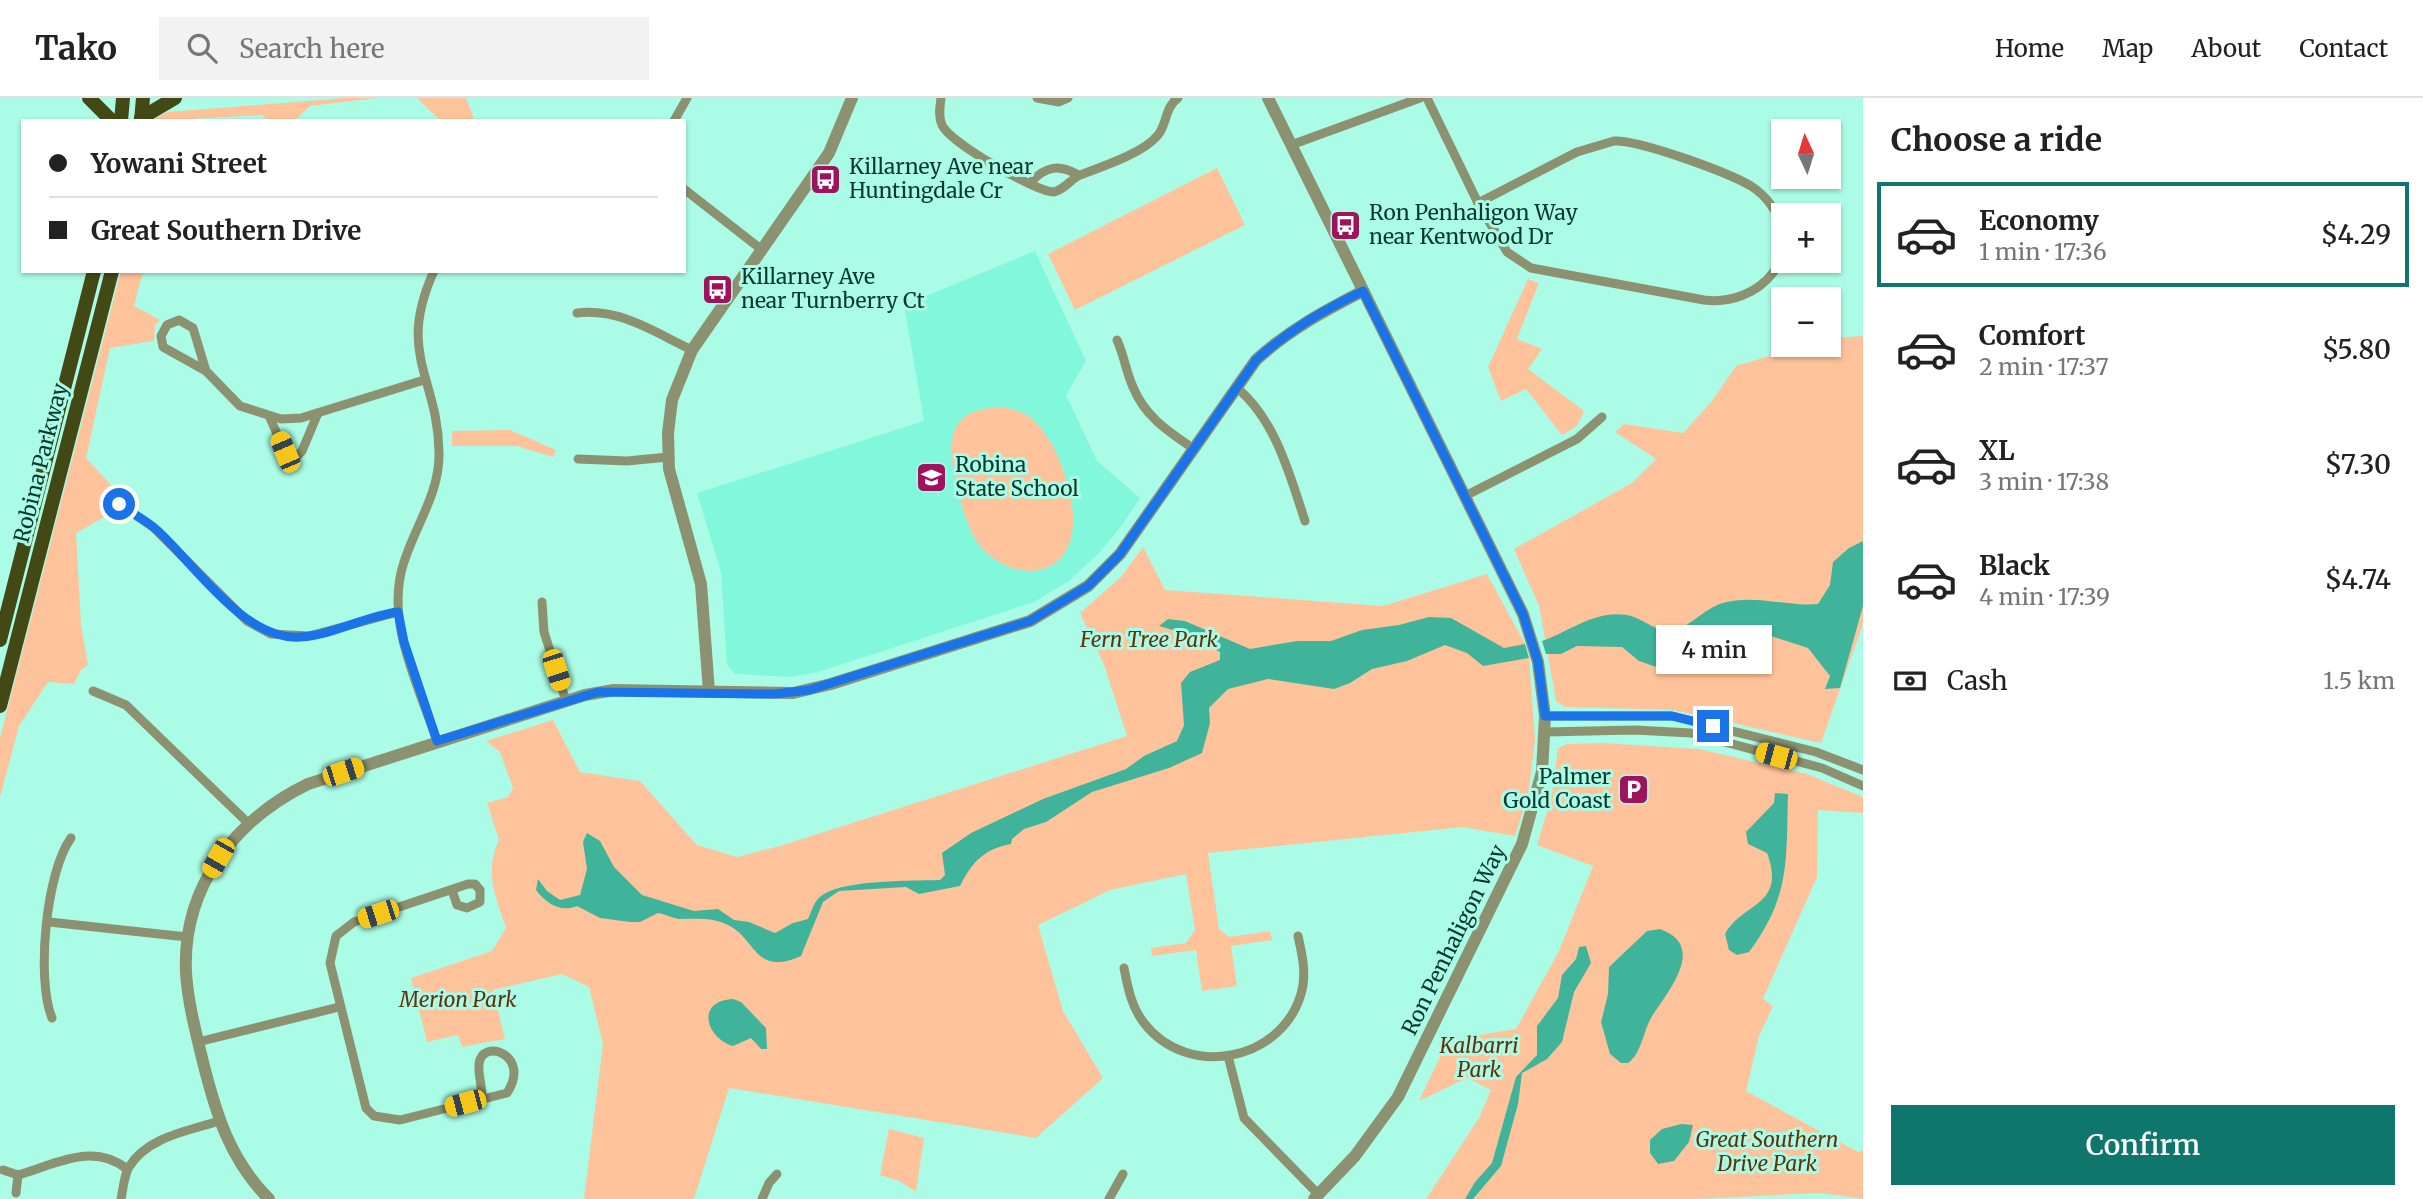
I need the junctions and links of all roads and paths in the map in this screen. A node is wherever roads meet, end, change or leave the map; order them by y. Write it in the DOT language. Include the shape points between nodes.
graph roads {
  1 [pos="89,98"];
  2 [pos="123,98"];
  3 [pos="143,98"];
  4 [pos="175,98"];
  5 [pos="687,98"];
  6 [pos="852,98"];
  7 [pos="942,98"];
  8 [pos="1037,98"];
  9 [pos="1068,98"];
  10 [pos="1178,98"];
  11 [pos="1268,98"];
  12 [pos="1420,98"];
  13 [pos="1427,98"];
  14 [pos="110,119"];
  15 [pos="121,119"];
  16 [pos="141,119"];
  17 [pos="675,119"];
  18 [pos="1291,145"];
  19 [pos="1078,175"];
  20 [pos="1031,182"];
  21 [pos="686,191"];
  22 [pos="1478,203"];
  23 [pos="762,250"];
  24 [pos="93,273"];
  25 [pos="111,273"];
  26 [pos="433,273"];
  27 [pos="1363,291"];
  28 [pos="577,313"];
  29 [pos="1117,340"];
  30 [pos="692,350"];
  31 [pos="206,371"];
  32 [pos="424,380"];
  33 [pos="1237,388"];
  34 [pos="318,414"];
  35 [pos="1602,417"];
  36 [pos="270,418"];
  37 [pos="1194,450"];
  38 [pos="668,457"];
  39 [pos="578,459"];
  40 [pos="1465,496"];
  41 [pos="119,504"];
  42 [pos="1305,521"];
  43 [pos="542,602"];
  44 [pos="398,612"];
  45 [pos="0,640"];
  46 [pos="93,691"];
  47 [pos="709,692"];
  48 [pos="566,701"];
  49 [pos="0,706"];
  50 [pos="1545,716"];
  51 [pos="1545,732"];
  52 [pos="437,741"];
  53 [pos="1863,770"];
  54 [pos="1863,786"];
  55 [pos="247,822"];
  56 [pos="71,838"];
  57 [pos="452,890"];
  58 [pos="49,922"];
  59 [pos="1298,936"];
  60 [pos="187,937"];
  61 [pos="1124,968"];
  62 [pos="339,1007"];
  63 [pos="52,1018"];
  64 [pos="198,1042"];
  65 [pos="1228,1056"];
  66 [pos="482,1097"];
  67 [pos="219,1121"];
  68 [pos="127,1169"];
  69 [pos="3,1170"];
  70 [pos="777,1174"];
  71 [pos="1123,1174"];
  72 [pos="18,1175"];
  73 [pos="16,1193"];
  74 [pos="1316,1197"];
  75 [pos="121,1199"];
  76 [pos="269,1199"];
  77 [pos="762,1199"];
  78 [pos="1109,1199"];
  1 -- 14 [label="main road"];
  2 -- 15 [label="main road"];
  3 -- 16 [label="main road"];
  4 -- 16 [label="main road"];
  5 -- 17 [label="street"];
  6 -- 23 [label="street" via="829,153"];
  7 -- 20 [label="street" via="940,116 947,131 1013,178"];
  8 -- 9 [label="street" via="1059,102"];
  10 -- 19 [label="street" via="1152,142"];
  11 -- 18 [label="street, Ron Penhaligon Way"];
  12 -- 18 [label="street"];
  13 -- 22 [label="street"];
  18 -- 27 [label="street, Ron Penhaligon Way"];
  19 -- 20 [label="street" via="1053,167"];
  19 -- 20 [label="street" via="1054,192"];
  21 -- 23 [label="street"];
  22 -- 22 [label="street" via="1577,152 1606,142 1629,141 1751,186 1775,211 1782,244 1776,268 1760,288 1731,302 1704,300 1539,272 1507,253"];
  23 -- 30 [label="street"];
  24 -- 45 [label="main road, Robina Parkway"];
  25 -- 49 [label="main road, Robina Parkway"];
  26 -- 32 [label="street" via="417,333"];
  27 -- 33 [label="street" via="1278,339"];
  27 -- 40 [label="street, Ron Penhaligon Way"];
  28 -- 30 [label="street" via="620,315"];
  29 -- 37 [label="street" via="1144,408"];
  30 -- 38 [label="street" via="672,400"];
  31 -- 31 [label="street" via="193,328 179,320 167,325 161,336 163,347"];
  31 -- 36 [label="street" via="240,406"];
  32 -- 34 [label="street"];
  32 -- 44 [label="street" via="436,425 439,462 432,498 402,569"];
  33 -- 37 [label="street"];
  33 -- 42 [label="street" via="1259,410 1289,472"];
  34 -- 36 [label="street"];
  34 -- 36 [label="street" via="296,457 285,452"];
  35 -- 40 [label="street" via="1577,439"];
  37 -- 47 [label="street" via="1103,572 1071,598 1030,621 809,690"];
  38 -- 39 [label="street"];
  38 -- 47 [label="street" via="701,584"];
  40 -- 50 [label="street, Ron Penhaligon Way" via="1531,634 1544,689"];
  41 -- 44 [label="street" via="159,532 247,621 271,634 309,636"];
  43 -- 48 [label="street" via="544,632"];
  44 -- 52 [label="street"];
  46 -- 55 [label="street" via="126,705"];
  47 -- 48 [label="street" via="614,690"];
  48 -- 52 [label="street"];
  50 -- 51 [label="street, Ron Penhaligon Way"];
  50 -- 53 [label="street" via="1672,716 1816,752"];
  51 -- 54 [label="street" via="1691,733 1822,768"];
  51 -- 74 [label="street, Ron Penhaligon Way" via="1542,772 1522,844 1398,1097 1355,1156"];
  52 -- 55 [label="street" via="308,784"];
  55 -- 60 [label="street" via="205,879"];
  56 -- 58 [label="street" via="59,856"];
  57 -- 62 [label="street" via="354,922 337,936 330,963"];
  58 -- 60 [label="street"];
  58 -- 63 [label="street" via="44,987"];
  59 -- 65 [label="street" via="1304,976 1296,1009 1273,1038"];
  60 -- 64 [label="street" via="187,986"];
  61 -- 65 [label="street" via="1136,1012 1160,1039 1189,1055"];
  62 -- 64 [label="street"];
  62 -- 66 [label="street" via="366,1108 374,1116 400,1120"];
  64 -- 67 [label="street"];
  65 -- 74 [label="street" via="1244,1118"];
  66 -- 66 [label="street" via="506,1093 513,1084 512,1060 503,1052 482,1056"];
  67 -- 68 [label="street" via="156,1142"];
  67 -- 76 [label="street" via="232,1151"];
  68 -- 72 [label="street" via="113,1158 97,1154"];
  68 -- 75 [label="street"];
  69 -- 72 [label="street"];
  70 -- 77 [label="street"];
  71 -- 78 [label="street"];
  72 -- 73 [label="street"];
}
